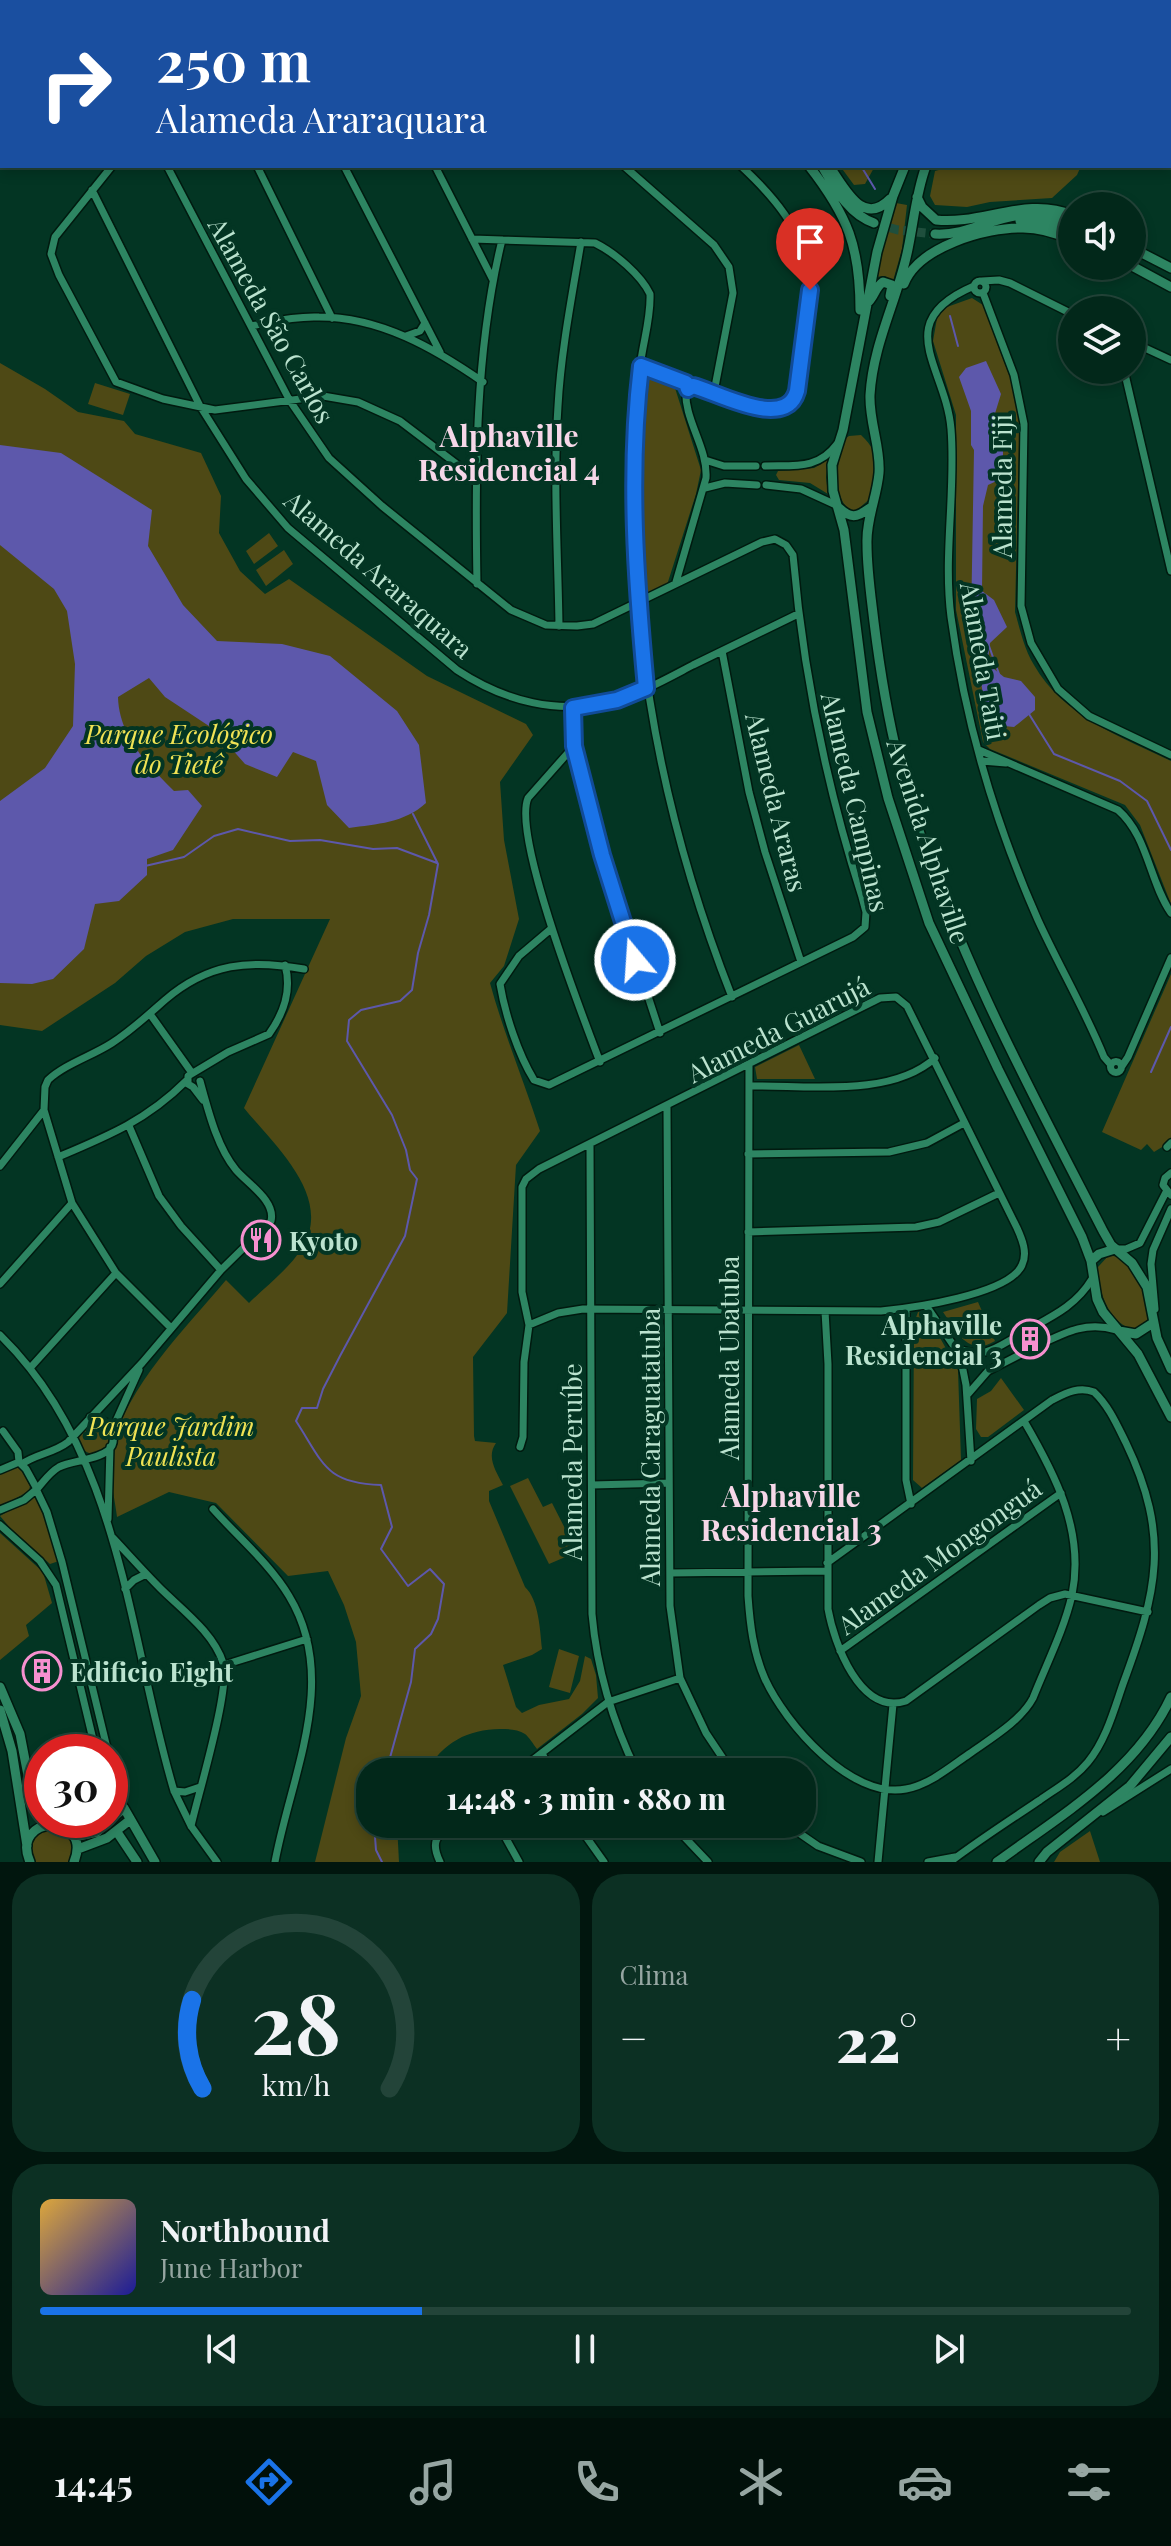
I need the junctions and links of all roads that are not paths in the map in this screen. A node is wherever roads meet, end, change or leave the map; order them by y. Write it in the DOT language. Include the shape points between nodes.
graph roads {
  1 [pos="110,168"];
  2 [pos="168,168"];
  3 [pos="258,168"];
  4 [pos="345,168"];
  5 [pos="436,168"];
  6 [pos="626,168"];
  7 [pos="743,168"];
  8 [pos="810,168"];
  9 [pos="821,168"];
  10 [pos="831,168"];
  11 [pos="904,168"];
  12 [pos="925,168"];
  13 [pos="92,190"];
  14 [pos="894,192"];
  15 [pos="916,194"];
  16 [pos="1058,212"];
  17 [pos="1009,219"];
  18 [pos="1058,221"];
  19 [pos="874,223"];
  20 [pos="1058,228"];
  21 [pos="1058,233"];
  22 [pos="935,234"];
  23 [pos="472,239"];
  24 [pos="502,240"];
  25 [pos="581,242"];
  26 [pos="1146,255"];
  27 [pos="1171,268"];
  28 [pos="1146,274"];
  29 [pos="493,280"];
  30 [pos="1171,287"];
  31 [pos="984,288"];
  32 [pos="895,296"];
  33 [pos="865,305"];
  34 [pos="1058,307"];
  35 [pos="332,318"];
  36 [pos="425,323"];
  37 [pos="251,326"];
  38 [pos="861,327"];
  39 [pos="881,334"];
  40 [pos="406,336"];
  41 [pos="1146,348"];
  42 [pos="440,352"];
  43 [pos="1171,360"];
  44 [pos="641,366"];
  45 [pos="483,382"];
  46 [pos="1127,384"];
  47 [pos="688,386"];
  48 [pos="714,392"];
  49 [pos="290,401"];
  50 [pos="200,406"];
  51 [pos="841,439"];
  52 [pos="705,460"];
  53 [pos="781,465"];
  54 [pos="742,466"];
  55 [pos="475,478"];
  56 [pos="741,484"];
  57 [pos="778,487"];
  58 [pos="705,488"];
  59 [pos="836,505"];
  60 [pos="870,508"];
  61 [pos="1171,571"];
  62 [pos="676,582"];
  63 [pos="477,584"];
  64 [pos="638,603"];
  65 [pos="798,614"];
  66 [pos="559,626"];
  67 [pos="722,651"];
  68 [pos="646,688"];
  69 [pos="573,708"];
  70 [pos="574,746"];
  71 [pos="979,750"];
  72 [pos="1171,755"];
  73 [pos="982,761"];
  74 [pos="1008,763"];
  75 [pos="1171,913"];
  76 [pos="552,928"];
  77 [pos="1171,958"];
  78 [pos="801,962"];
  79 [pos="285,965"];
  80 [pos="304,969"];
  81 [pos="732,997"];
  82 [pos="150,1014"];
  83 [pos="660,1033"];
  84 [pos="935,1058"];
  85 [pos="600,1062"];
  86 [pos="749,1064"];
  87 [pos="193,1080"];
  88 [pos="750,1086"];
  89 [pos="667,1107"];
  90 [pos="44,1110"];
  91 [pos="964,1123"];
  92 [pos="129,1126"];
  93 [pos="31,1129"];
  94 [pos="50,1133"];
  95 [pos="590,1144"];
  96 [pos="748,1154"];
  97 [pos="58,1157"];
  98 [pos="0,1166"];
  99 [pos="1171,1173"];
  100 [pos="999,1193"];
  101 [pos="1168,1194"];
  102 [pos="72,1203"];
  103 [pos="1171,1209"];
  104 [pos="748,1232"];
  105 [pos="1115,1249"];
  106 [pos="1091,1261"];
  107 [pos="221,1270"];
  108 [pos="116,1273"];
  109 [pos="1092,1279"];
  110 [pos="0,1284"];
  111 [pos="927,1307"];
  112 [pos="906,1309"];
  113 [pos="591,1310"];
  114 [pos="748,1310"];
  115 [pos="668,1311"];
  116 [pos="825,1311"];
  117 [pos="1153,1323"];
  118 [pos="529,1325"];
  119 [pos="171,1328"];
  120 [pos="1116,1330"];
  121 [pos="0,1335"];
  122 [pos="957,1348"];
  123 [pos="142,1363"];
  124 [pos="31,1367"];
  125 [pos="1171,1369"];
  126 [pos="119,1386"];
  127 [pos="129,1392"];
  128 [pos="967,1396"];
  129 [pos="90,1417"];
  130 [pos="1171,1417"];
  131 [pos="1024,1421"];
  132 [pos="112,1430"];
  133 [pos="3,1431"];
  134 [pos="74,1436"];
  135 [pos="110,1447"];
  136 [pos="520,1447"];
  137 [pos="43,1456"];
  138 [pos="84,1460"];
  139 [pos="971,1461"];
  140 [pos="21,1463"];
  141 [pos="0,1470"];
  142 [pos="52,1471"];
  143 [pos="907,1482"];
  144 [pos="669,1483"];
  145 [pos="592,1485"];
  146 [pos="37,1490"];
  147 [pos="930,1490"];
  148 [pos="1061,1493"];
  149 [pos="911,1504"];
  150 [pos="213,1509"];
  151 [pos="0,1510"];
  152 [pos="0,1525"];
  153 [pos="108,1525"];
  154 [pos="111,1536"];
  155 [pos="827,1567"];
  156 [pos="748,1572"];
  157 [pos="670,1573"];
  158 [pos="146,1574"];
  159 [pos="125,1589"];
  160 [pos="1071,1596"];
  161 [pos="1148,1612"];
  162 [pos="307,1639"];
  163 [pos="840,1651"];
  164 [pos="224,1665"];
  165 [pos="680,1678"];
  166 [pos="0,1687"];
  167 [pos="1171,1697"];
  168 [pos="608,1702"];
  169 [pos="893,1704"];
  170 [pos="0,1710"];
  171 [pos="92,1734"];
  172 [pos="104,1734"];
  173 [pos="1171,1737"];
  174 [pos="542,1753"];
  175 [pos="24,1755"];
  176 [pos="535,1758"];
  177 [pos="544,1758"];
  178 [pos="630,1758"];
  179 [pos="723,1758"];
  180 [pos="1171,1769"];
  181 [pos="200,1787"];
  182 [pos="885,1789"];
  183 [pos="174,1791"];
  184 [pos="128,1816"];
  185 [pos="1090,1819"];
  186 [pos="130,1820"];
  187 [pos="191,1826"];
  188 [pos="31,1838"];
  189 [pos="74,1838"];
  190 [pos="106,1838"];
  191 [pos="121,1838"];
  192 [pos="435,1838"];
  193 [pos="506,1838"];
  194 [pos="587,1838"];
  195 [pos="685,1838"];
  196 [pos="806,1838"];
  197 [pos="27,1846"];
  198 [pos="78,1849"];
  199 [pos="957,1856"];
  200 [pos="29,1861"];
  201 [pos="74,1862"];
  202 [pos="137,1862"];
  203 [pos="155,1862"];
  204 [pos="217,1862"];
  205 [pos="275,1862"];
  206 [pos="440,1862"];
  207 [pos="519,1862"];
  208 [pos="604,1862"];
  209 [pos="708,1862"];
  210 [pos="861,1862"];
  211 [pos="878,1862"];
  212 [pos="928,1862"];
  213 [pos="950,1862"];
  214 [pos="997,1862"];
  215 [pos="1039,1862"];
  1 -- 13 [label="street"];
  2 -- 37 [label="street, Alameda São Carlos"];
  3 -- 35 [label="street"];
  4 -- 36 [label="street"];
  5 -- 23 [label="street"];
  6 -- 48 [label="street" via="714,245 729,267 733,293"];
  7 -- 48 [label="street" via="781,206 797,232 808,270 809,309 797,391 789,405 764,409"];
  8 -- 38 [label="main road" via="838,207 855,247"];
  9 -- 19 [label="main road" via="851,209"];
  10 -- 14 [label="main road" via="864,208 884,206"];
  11 -- 14 [label="main road, Avenida Alphaville"];
  12 -- 15 [label="main road, Avenida Alphaville"];
  13 -- 50 [label="street, Alameda Araraquara"];
  13 -- 50 [label="street" via="55,237 52,261 116,382"];
  14 -- 15 [label="main road" via="905,199"];
  14 -- 33 [label="main road, Avenida Alphaville"];
  15 -- 16 [label="main road" via="936,220 1020,209"];
  15 -- 32 [label="main road, Avenida Alphaville"];
  17 -- 18 [label="main road" via="1019,215"];
  17 -- 20 [label="main road"];
  17 -- 22 [label="main road"];
  21 -- 32 [label="main road" via="1016,228 936,249 909,272"];
  23 -- 24 [label="street"];
  23 -- 29 [label="street"];
  24 -- 25 [label="street"];
  24 -- 29 [label="street"];
  25 -- 44 [label="street" via="603,247 648,289"];
  25 -- 66 [label="street" via="558,403"];
  26 -- 27 [label="main road"];
  28 -- 30 [label="main road"];
  29 -- 45 [label="street"];
  31 -- 34 [label="street" via="1018,288"];
  31 -- 71 [label="street, Alameda Taiti" via="977,293 974,286 937,310 927,339 952,432 949,600"];
  31 -- 72 [label="street, Alameda Fiji" via="1022,411 1021,606 1031,643 1048,675 1074,704"];
  32 -- 39 [label="main road, Avenida Alphaville"];
  33 -- 38 [label="main road, Avenida Alphaville"];
  33 -- 39 [label="main road" via="880,284 892,285"];
  35 -- 37 [label="street"];
  35 -- 40 [label="street"];
  36 -- 40 [label="street"];
  36 -- 42 [label="street"];
  37 -- 49 [label="street, Alameda São Carlos"];
  38 -- 51 [label="main road, Avenida Alphaville"];
  39 -- 60 [label="main road, Avenida Alphaville" via="870,397 879,471"];
  40 -- 42 [label="street"];
  41 -- 43 [label="street"];
  42 -- 45 [label="street"];
  44 -- 47 [label="street"];
  44 -- 64 [label="street" via="634,494"];
  45 -- 55 [label="street"];
  46 -- 61 [label="street"];
  47 -- 48 [label="street"];
  47 -- 52 [label="street" via="689,413"];
  49 -- 50 [label="street" via="225,410"];
  49 -- 55 [label="street" via="339,398 381,410"];
  49 -- 63 [label="street, Alameda São Carlos" via="344,473"];
  50 -- 69 [label="street, Alameda Araraquara" via="246,479 288,528 457,670 518,700"];
  51 -- 53 [label="street" via="817,463"];
  51 -- 59 [label="main road, Avenida Alphaville" via="832,465"];
  52 -- 54 [label="street"];
  52 -- 58 [label="street"];
  53 -- 54 [label="street"];
  53 -- 57 [label="street" via="773,476"];
  54 -- 56 [label="street" via="746,476"];
  55 -- 63 [label="street"];
  56 -- 57 [label="street"];
  56 -- 58 [label="street"];
  57 -- 59 [label="street" via="801,489"];
  58 -- 62 [label="street"];
  59 -- 60 [label="main road" via="850,517"];
  59 -- 106 [label="main road, Avenida Alphaville" via="844,530 867,712 914,882 945,960"];
  60 -- 105 [label="main road, Avenida Alphaville" via="868,574 884,692 925,849 991,1009"];
  62 -- 64 [label="street, Alameda Campinas"];
  62 -- 65 [label="street, Alameda Campinas" via="775,539 793,555"];
  63 -- 66 [label="street, Alameda São Carlos" via="528,619"];
  64 -- 66 [label="street, Alameda São Carlos" via="593,624"];
  64 -- 68 [label="street"];
  65 -- 67 [label="street, Alameda Araraquara"];
  65 -- 78 [label="street, Alameda Campinas" via="825,771 867,920 853,937"];
  67 -- 68 [label="street, Alameda Araraquara"];
  67 -- 78 [label="street, Alameda Araras" via="749,792"];
  68 -- 69 [label="street, Alameda Araraquara"];
  68 -- 81 [label="street" via="677,834"];
  69 -- 70 [label="street"];
  70 -- 76 [label="street" via="525,805 526,833"];
  70 -- 83 [label="street" via="619,911"];
  71 -- 73 [label="street, Alameda Taiti"];
  71 -- 74 [label="street"];
  73 -- 74 [label="street"];
  73 -- 77 [label="street, Alameda Taiti" via="1027,894 1100,1046 1115,1063 1131,1048"];
  74 -- 75 [label="street" via="1124,816"];
  76 -- 85 [label="street"];
  76 -- 85 [label="street, Alameda Campinas" via="519,956 500,984 507,1014 528,1070 539,1083 557,1083"];
  78 -- 81 [label="street, Alameda Campinas"];
  79 -- 80 [label="street"];
  79 -- 82 [label="street" via="248,963 206,974"];
  79 -- 87 [label="street" via="288,994 269,1034 228,1052"];
  81 -- 83 [label="street, Alameda Campinas"];
  82 -- 87 [label="street"];
  82 -- 90 [label="street" via="54,1075 45,1087"];
  83 -- 85 [label="street, Alameda Campinas"];
  84 -- 86 [label="street, Alameda Guarujá" via="907,1006 889,996"];
  84 -- 88 [label="street" via="911,1075 880,1084"];
  84 -- 91 [label="street, Alameda Guarujá"];
  86 -- 88 [label="street, Alameda Ubatuba"];
  86 -- 89 [label="street, Alameda Guarujá"];
  87 -- 92 [label="street"];
  87 -- 107 [label="street" via="231,1163 268,1203 273,1216"];
  88 -- 96 [label="street, Alameda Ubatuba"];
  89 -- 95 [label="street, Alameda Guarujá"];
  89 -- 115 [label="street, Alameda Caraguatatuba"];
  90 -- 93 [label="street"];
  90 -- 94 [label="street"];
  91 -- 96 [label="street" via="927,1143 889,1152"];
  91 -- 100 [label="street, Alameda Guarujá"];
  92 -- 97 [label="street"];
  92 -- 107 [label="street" via="159,1196"];
  93 -- 94 [label="street"];
  93 -- 98 [label="street"];
  94 -- 97 [label="street"];
  95 -- 113 [label="street, Alameda Peruíbe"];
  95 -- 118 [label="street, Alameda Guarujá" via="532,1173 522,1187 522,1292"];
  96 -- 104 [label="street, Alameda Ubatuba"];
  97 -- 102 [label="street"];
  99 -- 101 [label="street" via="1163,1181"];
  100 -- 104 [label="street" via="939,1222 916,1227"];
  100 -- 111 [label="street, Alameda Guarujá" via="1022,1239 1021,1267 973,1294"];
  101 -- 105 [label="street" via="1140,1243"];
  102 -- 108 [label="street"];
  102 -- 110 [label="street"];
  103 -- 117 [label="street" via="1153,1250"];
  104 -- 114 [label="street, Alameda Ubatuba"];
  105 -- 106 [label="main road"];
  105 -- 117 [label="main road, Avenida Alphaville" via="1147,1287"];
  106 -- 109 [label="main road, Avenida Alphaville"];
  107 -- 119 [label="street"];
  108 -- 119 [label="street"];
  108 -- 124 [label="street"];
  109 -- 120 [label="main road, Avenida Alphaville" via="1103,1312"];
  109 -- 120 [label="street" via="1069,1307 1034,1326 1042,1344 1079,1327"];
  111 -- 112 [label="street, Alameda Guarujá"];
  111 -- 122 [label="street"];
  112 -- 116 [label="street, Alameda Guarujá"];
  112 -- 143 [label="street"];
  113 -- 115 [label="street, Alameda Guarujá"];
  113 -- 118 [label="street, Alameda Guarujá" via="558,1313"];
  113 -- 145 [label="street, Alameda Peruíbe"];
  114 -- 115 [label="street, Alameda Guarujá"];
  114 -- 116 [label="street, Alameda Guarujá"];
  114 -- 156 [label="street, Alameda Ubatuba"];
  115 -- 144 [label="street, Alameda Caraguatatuba"];
  116 -- 155 [label="street"];
  117 -- 120 [label="main road" via="1136,1334"];
  117 -- 125 [label="main road, Avenida Alphaville"];
  118 -- 136 [label="street, Alameda Guarujá"];
  119 -- 123 [label="street"];
  120 -- 130 [label="main road, Avenida Alphaville" via="1138,1354"];
  121 -- 124 [label="street"];
  122 -- 128 [label="street"];
  122 -- 128 [label="street" via="984,1353 1017,1336 1024,1352 988,1371"];
  123 -- 126 [label="street"];
  123 -- 127 [label="street"];
  124 -- 134 [label="street"];
  126 -- 127 [label="street"];
  126 -- 129 [label="street"];
  127 -- 132 [label="street"];
  128 -- 139 [label="street"];
  129 -- 132 [label="street" via="104,1420"];
  129 -- 134 [label="street"];
  131 -- 139 [label="street"];
  131 -- 148 [label="street"];
  131 -- 161 [label="street" via="1077,1389 1088,1389 1103,1400 1133,1457 1152,1517 1154,1588"];
  132 -- 135 [label="street"];
  133 -- 140 [label="street"];
  134 -- 137 [label="street"];
  134 -- 138 [label="street"];
  135 -- 138 [label="street" via="100,1457"];
  135 -- 153 [label="street"];
  137 -- 140 [label="street"];
  137 -- 142 [label="street"];
  138 -- 142 [label="street"];
  138 -- 153 [label="street"];
  139 -- 147 [label="street"];
  140 -- 141 [label="street"];
  140 -- 146 [label="street"];
  142 -- 146 [label="street"];
  143 -- 147 [label="street" via="915,1492"];
  143 -- 149 [label="street"];
  144 -- 145 [label="street"];
  144 -- 157 [label="street, Alameda Caraguatatuba"];
  145 -- 168 [label="street, Alameda Peruíbe" via="592,1614"];
  146 -- 151 [label="street"];
  146 -- 172 [label="street" via="62,1562"];
  147 -- 149 [label="street"];
  148 -- 160 [label="street" via="1073,1537"];
  148 -- 163 [label="street, Alameda Mongonguá"];
  149 -- 155 [label="street"];
  150 -- 162 [label="street" via="283,1588"];
  152 -- 171 [label="street" via="40,1561 56,1585"];
  153 -- 154 [label="street"];
  154 -- 158 [label="street"];
  154 -- 159 [label="street"];
  155 -- 156 [label="street"];
  155 -- 163 [label="street" via="828,1609"];
  156 -- 157 [label="street"];
  156 -- 182 [label="street, Alameda Ubatuba" via="756,1652 784,1712 842,1769"];
  157 -- 165 [label="street, Alameda Caraguatatuba"];
  158 -- 159 [label="street"];
  158 -- 164 [label="street" via="199,1628"];
  159 -- 183 [label="street"];
  160 -- 161 [label="street"];
  160 -- 169 [label="street" via="1050,1598 914,1696"];
  160 -- 182 [label="street" via="1027,1709 937,1775 906,1789"];
  161 -- 199 [label="street" via="1105,1733 1087,1764"];
  162 -- 164 [label="street"];
  162 -- 205 [label="street" via="312,1693"];
  163 -- 169 [label="street" via="858,1682"];
  164 -- 181 [label="street" via="221,1702"];
  165 -- 168 [label="street"];
  165 -- 179 [label="street, Alameda Caraguatatuba"];
  166 -- 175 [label="main road"];
  167 -- 214 [label="main road" via="1155,1726 1113,1775"];
  168 -- 174 [label="street"];
  168 -- 178 [label="street, Alameda Peruíbe"];
  169 -- 182 [label="street"];
  170 -- 197 [label="main road"];
  173 -- 185 [label="main road" via="1137,1779"];
  174 -- 176 [label="street"];
  174 -- 177 [label="street"];
  180 -- 185 [label="street"];
  181 -- 183 [label="street"];
  181 -- 187 [label="street"];
  182 -- 211 [label="street"];
  183 -- 187 [label="street"];
  184 -- 186 [label="main road"];
  185 -- 215 [label="main road"];
  186 -- 203 [label="main road"];
  187 -- 204 [label="street"];
  188 -- 197 [label="main road"];
  189 -- 198 [label="main road"];
  190 -- 198 [label="main road"];
  191 -- 202 [label="main road"];
  192 -- 206 [label="street"];
  193 -- 207 [label="street"];
  194 -- 208 [label="street"];
  195 -- 209 [label="street"];
  196 -- 210 [label="street"];
  197 -- 200 [label="main road"];
  198 -- 201 [label="main road"];
  199 -- 212 [label="street"];
  199 -- 213 [label="street"];
}
